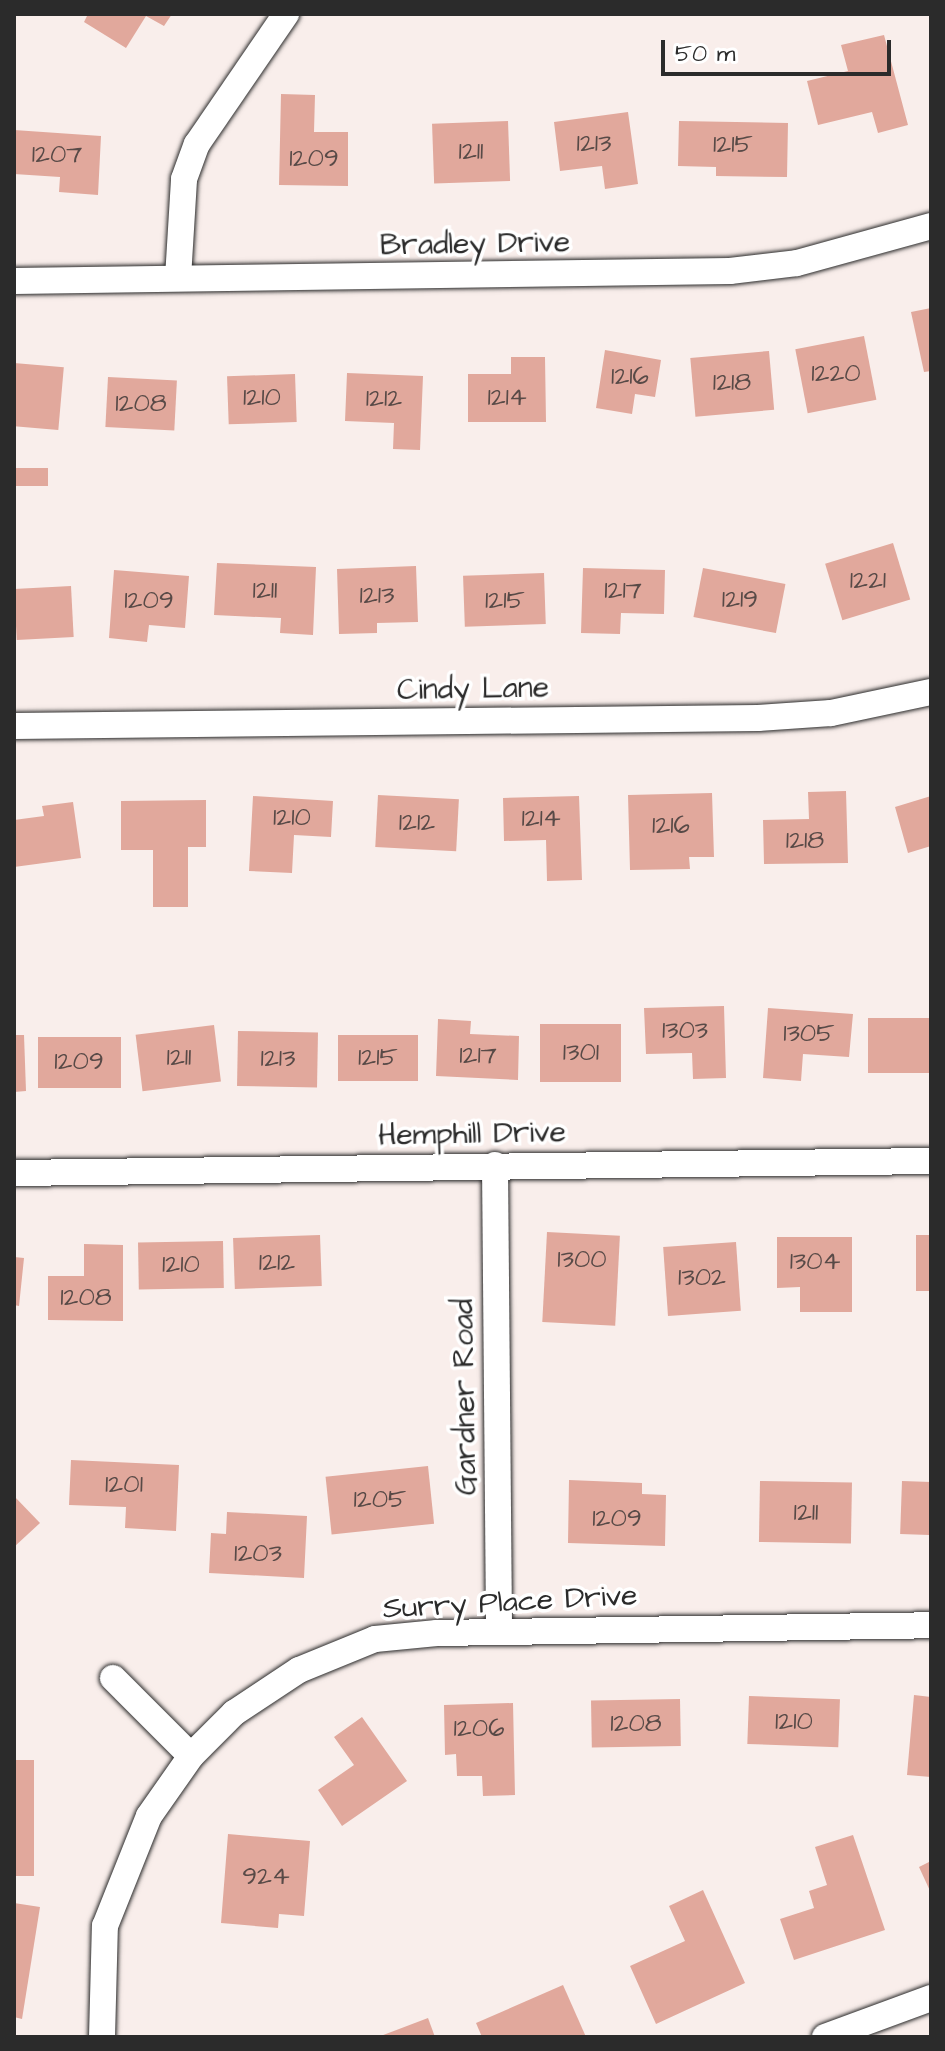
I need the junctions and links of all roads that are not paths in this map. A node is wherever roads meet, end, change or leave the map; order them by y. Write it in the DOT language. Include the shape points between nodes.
graph roads {
  1 [pos="286,14"];
  2 [pos="931,226"];
  3 [pos="178,278"];
  4 [pos="14,281"];
  5 [pos="931,692"];
  6 [pos="14,726"];
  7 [pos="931,1161"];
  8 [pos="495,1165"];
  9 [pos="14,1173"];
  10 [pos="931,1625"];
  11 [pos="499,1629"];
  12 [pos="113,1678"];
  13 [pos="191,1756"];
  14 [pos="931,1998"];
  15 [pos="102,2037"];
  16 [pos="825,2037"];
  1 -- 3 [label="street" via="197,144 184,179"];
  2 -- 3 [label="street, Bradley Drive" via="797,263 730,271"];
  3 -- 4 [label="street, Bradley Drive"];
  5 -- 6 [label="street, Cindy Lane" via="831,713 758,718"];
  7 -- 8 [label="street, Hemphill Drive"];
  8 -- 9 [label="street, Hemphill Drive"];
  8 -- 11 [label="street, Gardner Road"];
  10 -- 11 [label="street, Surry Place Drive"];
  11 -- 13 [label="street, Surry Place Drive" via="375,1639 299,1670 234,1713"];
  12 -- 13 [label="street"];
  13 -- 15 [label="street, Surry Place Drive" via="149,1816 109,1911 100,1983"];
  14 -- 16 [label="street"];
}
